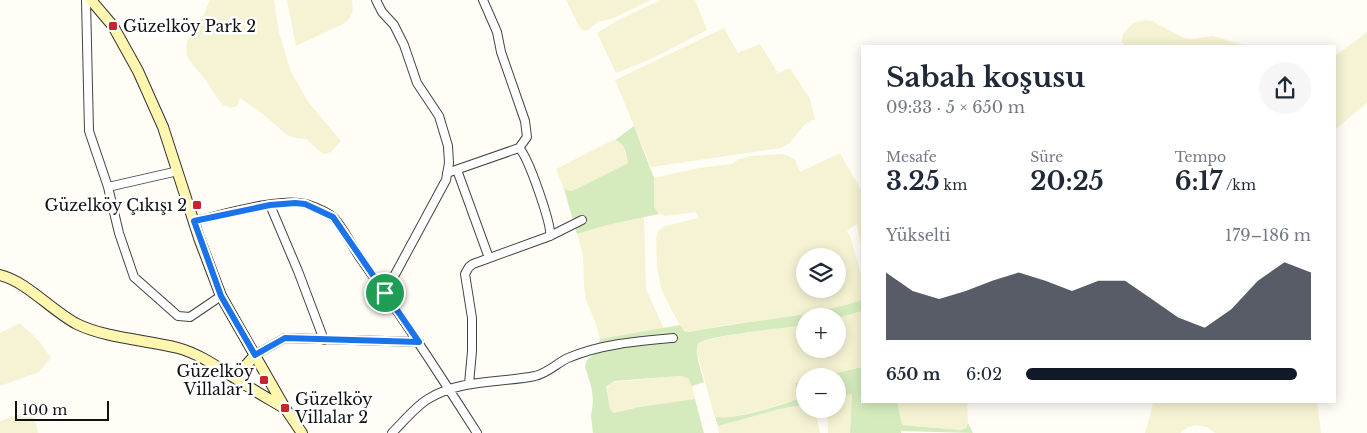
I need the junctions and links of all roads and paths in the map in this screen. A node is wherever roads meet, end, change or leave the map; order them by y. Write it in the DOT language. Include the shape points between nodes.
graph roads {
  1 [pos="86,0"];
  2 [pos="91,0"];
  3 [pos="376,0"];
  4 [pos="483,0"];
  5 [pos="519,148"];
  6 [pos="178,170"];
  7 [pos="457,170"];
  8 [pos="447,173"];
  9 [pos="108,187"];
  10 [pos="270,205"];
  11 [pos="582,220"];
  12 [pos="194,221"];
  13 [pos="550,236"];
  14 [pos="489,258"];
  15 [pos="0,275"];
  16 [pos="385,293"];
  17 [pos="221,296"];
  18 [pos="673,338"];
  19 [pos="324,340"];
  20 [pos="419,342"];
  21 [pos="255,355"];
  22 [pos="232,376"];
  23 [pos="468,384"];
  24 [pos="449,390"];
  25 [pos="285,408"];
  26 [pos="302,433"];
  27 [pos="392,433"];
  28 [pos="477,433"];
  1 -- 9 [label="street" via="89,131"];
  2 -- 6 [label="street" via="113,26 138,71"];
  3 -- 8 [label="street" via="394,25 417,83 439,116 448,146"];
  4 -- 5 [label="street" via="497,32 526,126 527,137"];
  5 -- 7 [label="street"];
  5 -- 13 [label="street" via="526,158"];
  6 -- 9 [label="street"];
  6 -- 12 [label="street"];
  7 -- 8 [label="street"];
  7 -- 14 [label="street"];
  8 -- 16 [label="street"];
  9 -- 17 [label="street" via="134,277 178,316 190,317"];
  10 -- 12 [label="street"];
  10 -- 16 [label="street" via="305,204 333,217"];
  10 -- 19 [label="street"];
  11 -- 13 [label="street"];
  12 -- 17 [label="street"];
  13 -- 14 [label="street"];
  14 -- 23 [label="street" via="473,264 465,274 472,318"];
  15 -- 22 [label="street" via="20,284 78,325 179,348"];
  16 -- 20 [label="street"];
  17 -- 21 [label="street"];
  18 -- 23 [label="street" via="588,351 536,375"];
  19 -- 20 [label="street"];
  19 -- 21 [label="street" via="285,338"];
  20 -- 24 [label="street"];
  21 -- 22 [label="street" via="249,364"];
  21 -- 25 [label="street"];
  22 -- 25 [label="street"];
  23 -- 24 [label="street"];
  24 -- 27 [label="street" via="428,399"];
  24 -- 28 [label="street"];
  25 -- 26 [label="street"];
}
